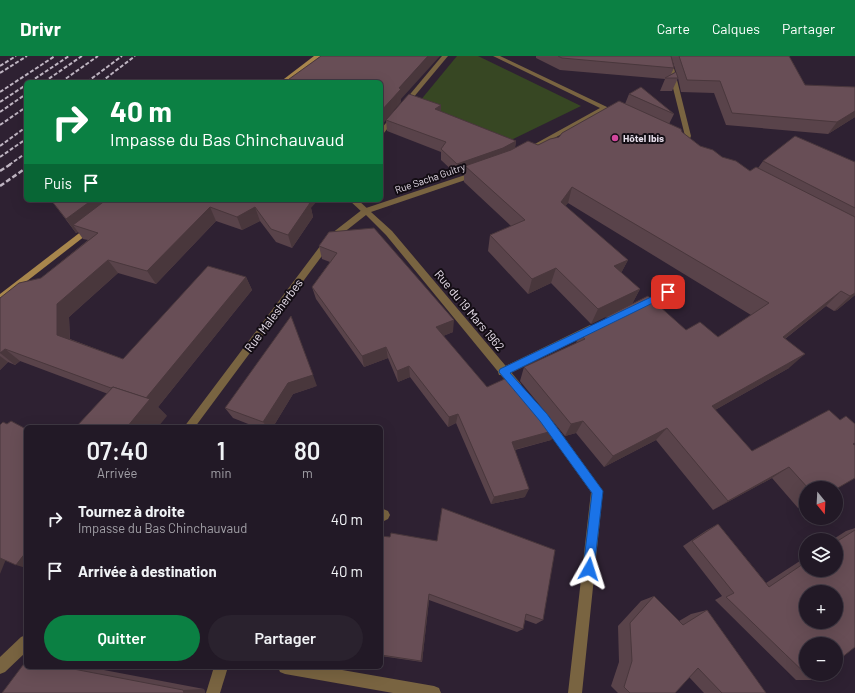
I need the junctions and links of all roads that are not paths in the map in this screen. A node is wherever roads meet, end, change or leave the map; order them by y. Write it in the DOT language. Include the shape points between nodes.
graph roads {
  1 [pos="318,56"];
  2 [pos="445,56"];
  3 [pos="496,56"];
  4 [pos="668,56"];
  5 [pos="286,80"];
  6 [pos="605,108"];
  7 [pos="618,114"];
  8 [pos="383,131"];
  9 [pos="691,150"];
  10 [pos="518,156"];
  11 [pos="484,170"];
  12 [pos="355,202"];
  13 [pos="366,211"];
  14 [pos="100,220"];
  15 [pos="668,292"];
  16 [pos="0,298"];
  17 [pos="632,309"];
  18 [pos="596,326"];
  19 [pos="503,372"];
  20 [pos="523,394"];
  21 [pos="538,412"];
  22 [pos="190,425"];
  23 [pos="24,644"];
  24 [pos="0,667"];
  25 [pos="220,669"];
  26 [pos="296,669"];
  27 [pos="213,693"];
  28 [pos="434,693"];
  29 [pos="575,693"];
  1 -- 5 [label="street"];
  2 -- 8 [label="street"];
  3 -- 6 [label="street"];
  4 -- 9 [label="street" via="688,136 681,144"];
  6 -- 7 [label="street"];
  6 -- 10 [label="street"];
  11 -- 13 [label="street, Rue Sacha Guitry"];
  12 -- 13 [label="street, Rue du 19 Mars 1962"];
  13 -- 19 [label="street, Rue du 19 Mars 1962" via="389,233"];
  13 -- 22 [label="street, Rue Malesherbes" via="330,239"];
  14 -- 16 [label="street"];
  15 -- 17 [label="street"];
  18 -- 19 [label="street"];
  19 -- 20 [label="street, Rue du 19 Mars 1962"];
  21 -- 29 [label="street" via="598,491"];
  23 -- 24 [label="street"];
  25 -- 27 [label="street"];
  26 -- 28 [label="street"];
}
